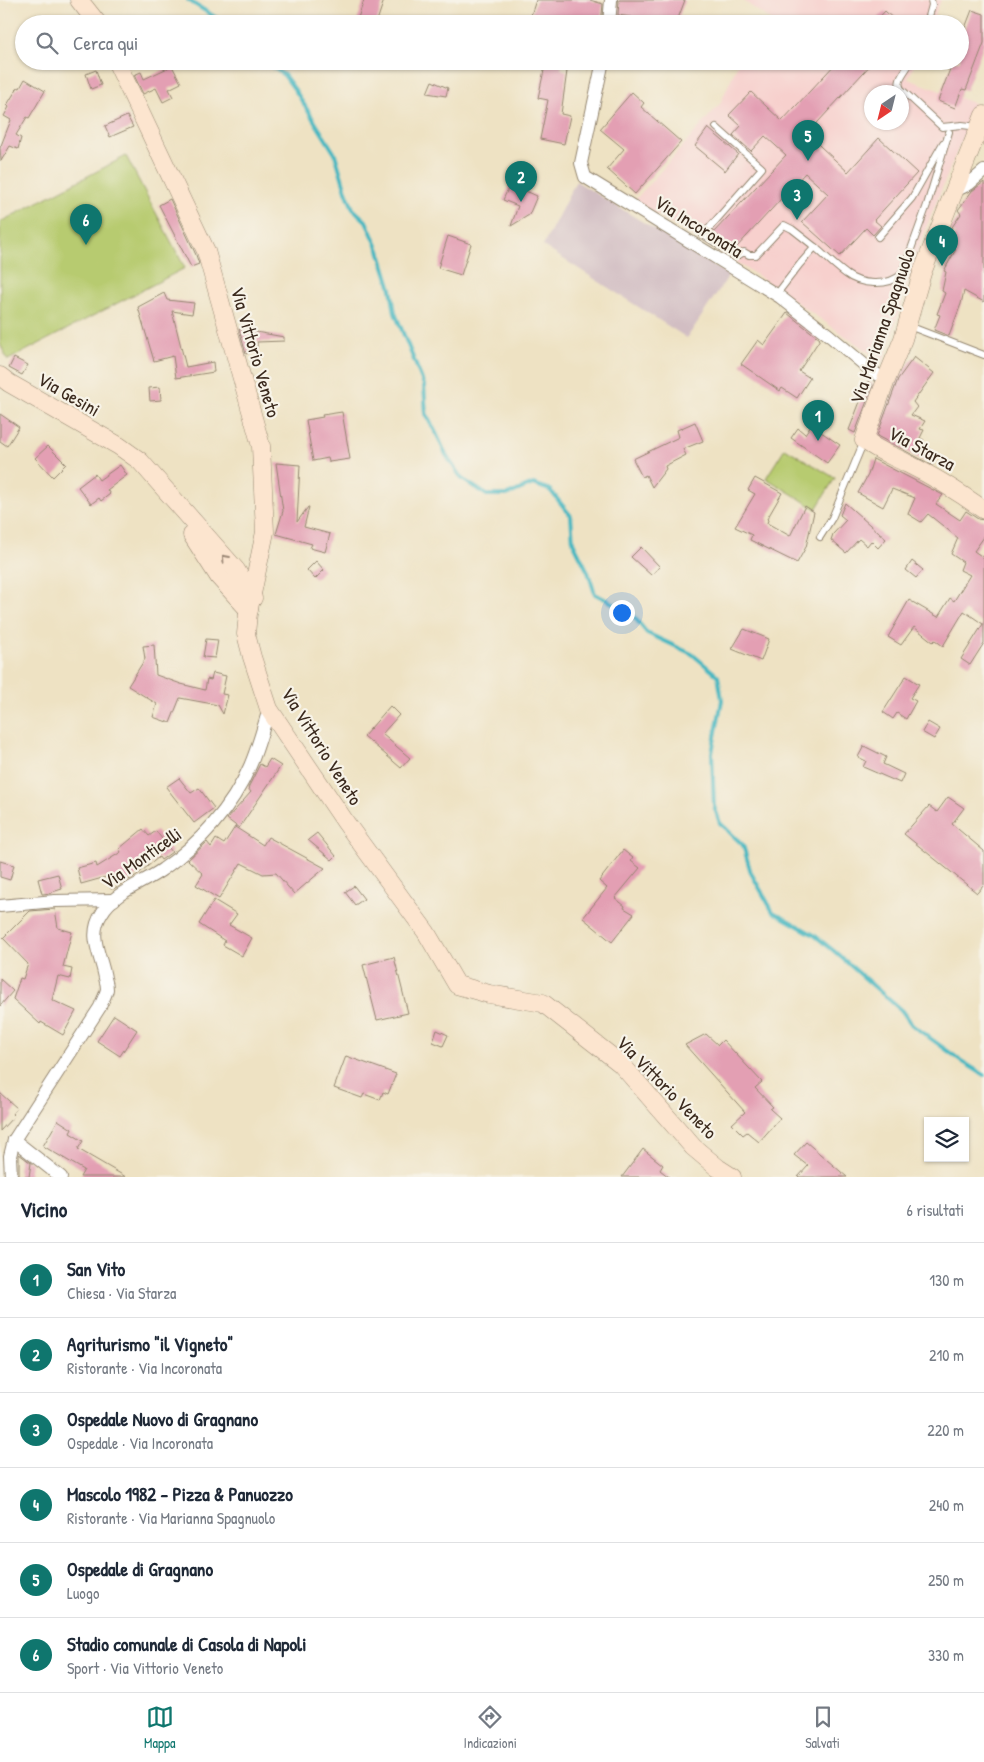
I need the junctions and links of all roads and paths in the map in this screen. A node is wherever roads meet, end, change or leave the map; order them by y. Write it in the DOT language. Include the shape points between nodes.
graph roads {
  1 [pos="79,0"];
  2 [pos="610,0"];
  3 [pos="931,0"];
  4 [pos="91,15"];
  5 [pos="609,15"];
  6 [pos="929,15"];
  7 [pos="120,70"];
  8 [pos="602,70"];
  9 [pos="905,70"];
  10 [pos="981,121"];
  11 [pos="716,127"];
  12 [pos="951,129"];
  13 [pos="984,171"];
  14 [pos="953,192"];
  15 [pos="878,237"];
  16 [pos="816,247"];
  17 [pos="776,295"];
  18 [pos="907,325"];
  19 [pos="984,355"];
  20 [pos="0,376"];
  21 [pos="886,380"];
  22 [pos="864,440"];
  23 [pos="119,446"];
  24 [pos="984,510"];
  25 [pos="820,536"];
  26 [pos="219,576"];
  27 [pos="251,604"];
  28 [pos="246,634"];
  29 [pos="269,709"];
  30 [pos="114,900"];
  31 [pos="0,906"];
  32 [pos="14,1140"];
  33 [pos="12,1177"];
  34 [pos="61,1177"];
  35 [pos="732,1177"];
  1 -- 4 [label="street"];
  2 -- 5 [label="street"];
  3 -- 6 [label="lane"];
  7 -- 27 [label="street, Via Vittorio Veneto" via="206,251 261,446 265,532"];
  8 -- 17 [label="street, Via Incoronata" via="581,163 585,177"];
  9 -- 12 [label="lane" via="898,82 899,87 942,127"];
  10 -- 12 [label="lane"];
  10 -- 14 [label="street, Via Marianna Spagnuolo"];
  11 -- 16 [label="lane" via="762,168 703,235 734,255 744,252 756,255 784,225"];
  12 -- 15 [label="lane" via="912,198"];
  12 -- 16 [label="lane" via="898,278 880,283 857,280"];
  13 -- 14 [label="street"];
  14 -- 18 [label="street, Via Marianna Spagnuolo" via="922,273"];
  16 -- 17 [label="lane"];
  17 -- 21 [label="street, Via Incoronata"];
  18 -- 19 [label="lane"];
  18 -- 21 [label="street, Via Marianna Spagnuolo"];
  20 -- 23 [label="street, Via Gesini"];
  21 -- 22 [label="street, Via Marianna Spagnuolo"];
  22 -- 24 [label="street, Via Starza" via="957,491"];
  22 -- 25 [label="lane" via="832,518"];
  23 -- 26 [label="street" via="199,543"];
  27 -- 23 [label="street, one-way" via="236,570 140,460"];
  26 -- 27 [label="street"];
  26 -- 28 [label="street"];
  27 -- 28 [label="street, Via Vittorio Veneto"];
  28 -- 29 [label="street, Via Vittorio Veneto"];
  29 -- 30 [label="street, Via Monticelli" via="242,783 207,832 180,858"];
  29 -- 35 [label="street, Via Vittorio Veneto" via="346,823 426,932 457,985 543,1003 621,1064 693,1147"];
  30 -- 31 [label="street"];
  30 -- 32 [label="street, Via Monticelli" via="94,928 107,989 100,1007"];
  32 -- 33 [label="street, Via Monticelli" via="10,1156"];
  32 -- 34 [label="street"];
}
